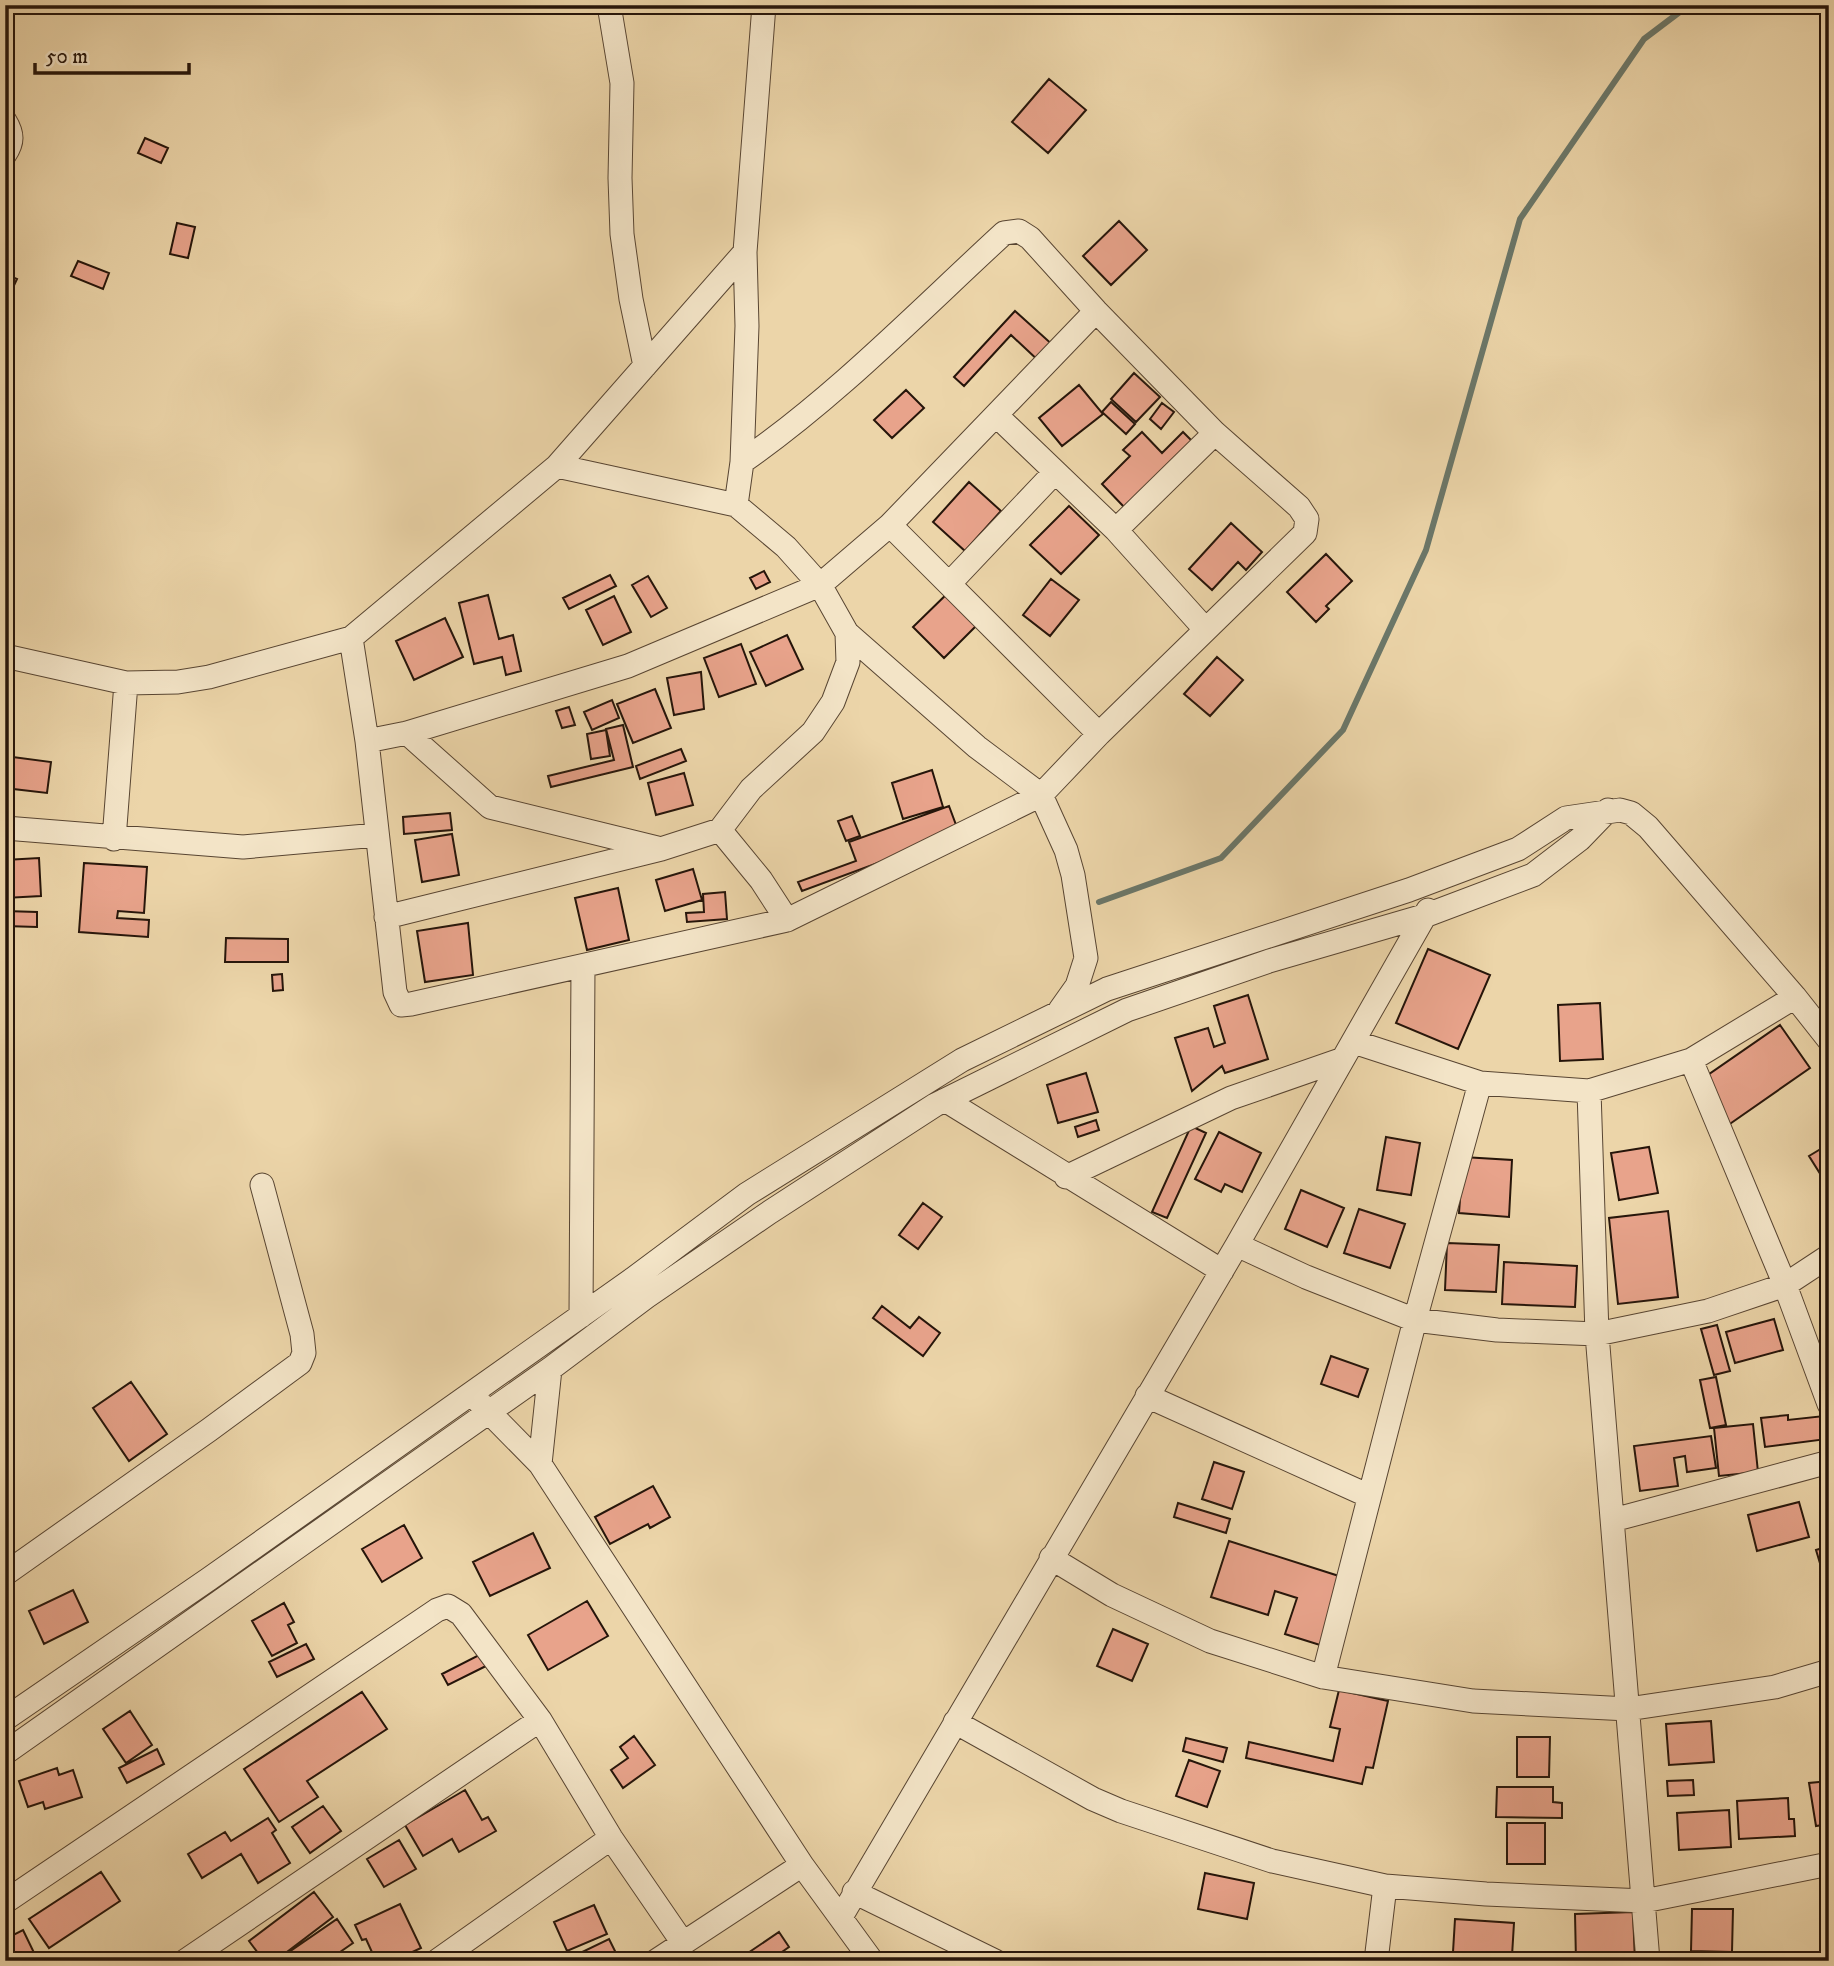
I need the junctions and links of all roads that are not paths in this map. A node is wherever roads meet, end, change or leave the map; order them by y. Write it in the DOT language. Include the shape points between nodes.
graph roads {
  1 [pos="609,5"];
  2 [pos="764,5"];
  3 [pos="5,121"];
  4 [pos="5,155"];
  5 [pos="746,252"];
  6 [pos="1096,311"];
  7 [pos="645,366"];
  8 [pos="996,415"];
  9 [pos="1216,433"];
  10 [pos="743,463"];
  11 [pos="557,466"];
  12 [pos="1055,472"];
  13 [pos="736,505"];
  14 [pos="890,525"];
  15 [pos="1116,530"];
  16 [pos="949,584"];
  17 [pos="820,585"];
  18 [pos="1205,629"];
  19 [pos="847,633"];
  20 [pos="351,638"];
  21 [pos="5,656"];
  22 [pos="126,683"];
  23 [pos="407,733"];
  24 [pos="1099,734"];
  25 [pos="367,741"];
  26 [pos="1041,795"];
  27 [pos="1608,810"];
  28 [pos="5,828"];
  29 [pos="720,830"];
  30 [pos="377,835"];
  31 [pos="114,839"];
  32 [pos="661,849"];
  33 [pos="1436,880"];
  34 [pos="1427,915"];
  35 [pos="386,917"];
  36 [pos="787,920"];
  37 [pos="583,966"];
  38 [pos="1795,997"];
  39 [pos="1058,1012"];
  40 [pos="1013,1036"];
  41 [pos="1829,1040"];
  42 [pos="1348,1050"];
  43 [pos="1691,1060"];
  44 [pos="1025,1061"];
  45 [pos="1480,1083"];
  46 [pos="1589,1091"];
  47 [pos="945,1100"];
  48 [pos="888,1106"];
  49 [pos="905,1125"];
  50 [pos="1066,1177"];
  51 [pos="262,1185"];
  52 [pos="755,1190"];
  53 [pos="770,1212"];
  54 [pos="1237,1245"];
  55 [pos="1829,1256"];
  56 [pos="1222,1271"];
  57 [pos="1785,1285"];
  58 [pos="639,1288"];
  59 [pos="581,1316"];
  60 [pos="1415,1320"];
  61 [pos="1597,1334"];
  62 [pos="550,1369"];
  63 [pos="471,1394"];
  64 [pos="1147,1396"];
  65 [pos="1829,1404"];
  66 [pos="489,1412"];
  67 [pos="1829,1462"];
  68 [pos="540,1464"];
  69 [pos="348,1481"];
  70 [pos="1369,1496"];
  71 [pos="365,1499"];
  72 [pos="1613,1520"];
  73 [pos="1051,1558"];
  74 [pos="5,1574"];
  75 [pos="209,1579"];
  76 [pos="224,1599"];
  77 [pos="78,1669"];
  78 [pos="1829,1671"];
  79 [pos="1322,1677"];
  80 [pos="95,1690"];
  81 [pos="1628,1709"];
  82 [pos="5,1719"];
  83 [pos="540,1720"];
  84 [pos="955,1721"];
  85 [pos="5,1754"];
  86 [pos="611,1838"];
  87 [pos="1829,1864"];
  88 [pos="802,1865"];
  89 [pos="1385,1886"];
  90 [pos="854,1892"];
  91 [pos="5,1902"];
  92 [pos="1644,1902"];
  93 [pos="841,1917"];
  94 [pos="683,1943"];
  95 [pos="185,1961"];
  96 [pos="437,1961"];
  97 [pos="656,1961"];
  98 [pos="872,1961"];
  99 [pos="995,1961"];
  100 [pos="1376,1961"];
  101 [pos="1648,1961"];
  1 -- 7 [label="street" via="622,83 622,234"];
  2 -- 5 [label="street"];
  3 -- 4 [label="street" via="12,132"];
  5 -- 7 [label="street"];
  5 -- 10 [label="street"];
  6 -- 8 [label="street"];
  6 -- 9 [label="street"];
  6 -- 10 [label="street" via="1030,238 1019,231 1004,233 821,401"];
  7 -- 11 [label="street"];
  8 -- 12 [label="street"];
  8 -- 14 [label="street"];
  9 -- 15 [label="street"];
  9 -- 18 [label="street" via="1307,519 1305,533"];
  10 -- 13 [label="street"];
  11 -- 13 [label="street"];
  11 -- 20 [label="street"];
  12 -- 15 [label="street"];
  12 -- 16 [label="street"];
  13 -- 17 [label="street" via="786,547"];
  14 -- 16 [label="street"];
  14 -- 17 [label="street"];
  15 -- 18 [label="street"];
  16 -- 24 [label="street"];
  17 -- 19 [label="street"];
  17 -- 23 [label="street" via="628,666"];
  18 -- 24 [label="street"];
  19 -- 26 [label="street" via="977,747"];
  19 -- 29 [label="street" via="848,662 833,702 813,732 751,789"];
  20 -- 22 [label="street" via="209,677"];
  20 -- 25 [label="street"];
  21 -- 22 [label="street"];
  22 -- 31 [label="street"];
  23 -- 25 [label="street"];
  23 -- 32 [label="street" via="490,807"];
  24 -- 26 [label="street"];
  25 -- 30 [label="street"];
  26 -- 36 [label="street"];
  26 -- 39 [label="street" via="1073,875 1086,958 1077,986"];
  27 -- 33 [label="street" via="1566,818 1518,849"];
  27 -- 34 [label="street" via="1580,839 1533,875"];
  27 -- 38 [label="street" via="1631,813 1648,827"];
  28 -- 31 [label="street"];
  29 -- 32 [label="street"];
  29 -- 36 [label="street"];
  30 -- 31 [label="street" via="243,847"];
  30 -- 35 [label="street"];
  32 -- 35 [label="street"];
  33 -- 34 [label="street"];
  33 -- 39 [label="street" via="1107,989"];
  34 -- 42 [label="street"];
  34 -- 44 [label="street" via="1269,961 1127,1010"];
  35 -- 37 [label="street" via="395,992 401,1005"];
  36 -- 37 [label="street"];
  37 -- 59 [label="street"];
  38 -- 41 [label="street"];
  38 -- 43 [label="street"];
  39 -- 40 [label="street"];
  40 -- 44 [label="street"];
  40 -- 48 [label="street" via="962,1060"];
  42 -- 45 [label="street"];
  42 -- 50 [label="street" via="1231,1098"];
  42 -- 54 [label="street"];
  43 -- 46 [label="street"];
  43 -- 57 [label="street"];
  44 -- 47 [label="street"];
  45 -- 46 [label="street"];
  45 -- 60 [label="street"];
  46 -- 61 [label="street"];
  47 -- 49 [label="street"];
  47 -- 50 [label="street"];
  48 -- 49 [label="street"];
  48 -- 52 [label="street"];
  49 -- 53 [label="street"];
  50 -- 56 [label="street"];
  51 -- 74 [label="street" via="302,1334 300,1363"];
  52 -- 53 [label="street"];
  52 -- 58 [label="street"];
  53 -- 58 [label="street"];
  54 -- 56 [label="street"];
  54 -- 60 [label="street"];
  55 -- 57 [label="street"];
  56 -- 64 [label="street"];
  57 -- 61 [label="street" via="1708,1311"];
  57 -- 65 [label="street"];
  58 -- 59 [label="street"];
  58 -- 62 [label="street"];
  59 -- 63 [label="street"];
  60 -- 61 [label="street" via="1497,1330"];
  60 -- 70 [label="street"];
  61 -- 72 [label="street"];
  62 -- 66 [label="street"];
  62 -- 68 [label="street"];
  63 -- 66 [label="street"];
  63 -- 69 [label="street"];
  64 -- 70 [label="street"];
  64 -- 73 [label="street"];
  66 -- 68 [label="street"];
  66 -- 71 [label="street"];
  67 -- 72 [label="street"];
  68 -- 88 [label="street"];
  69 -- 71 [label="street"];
  69 -- 75 [label="street"];
  70 -- 79 [label="street"];
  71 -- 76 [label="street"];
  72 -- 81 [label="street"];
  73 -- 79 [label="street" via="1112,1595 1210,1641"];
  73 -- 84 [label="street"];
  75 -- 76 [label="street"];
  75 -- 77 [label="street"];
  76 -- 80 [label="street"];
  77 -- 80 [label="street"];
  77 -- 82 [label="street"];
  78 -- 81 [label="street" via="1775,1688"];
  79 -- 81 [label="street" via="1473,1701"];
  80 -- 85 [label="street"];
  81 -- 92 [label="street"];
  83 -- 86 [label="street"];
  83 -- 91 [label="street" via="461,1614 448,1606"];
  83 -- 95 [label="street"];
  84 -- 89 [label="street" via="1121,1811 1272,1861"];
  84 -- 90 [label="street"];
  86 -- 94 [label="street"];
  86 -- 96 [label="street"];
  87 -- 92 [label="street"];
  88 -- 93 [label="street"];
  88 -- 94 [label="street"];
  89 -- 92 [label="street"];
  89 -- 100 [label="street"];
  90 -- 93 [label="street"];
  90 -- 99 [label="street"];
  92 -- 101 [label="street"];
  93 -- 98 [label="street"];
  94 -- 97 [label="street"];
}
